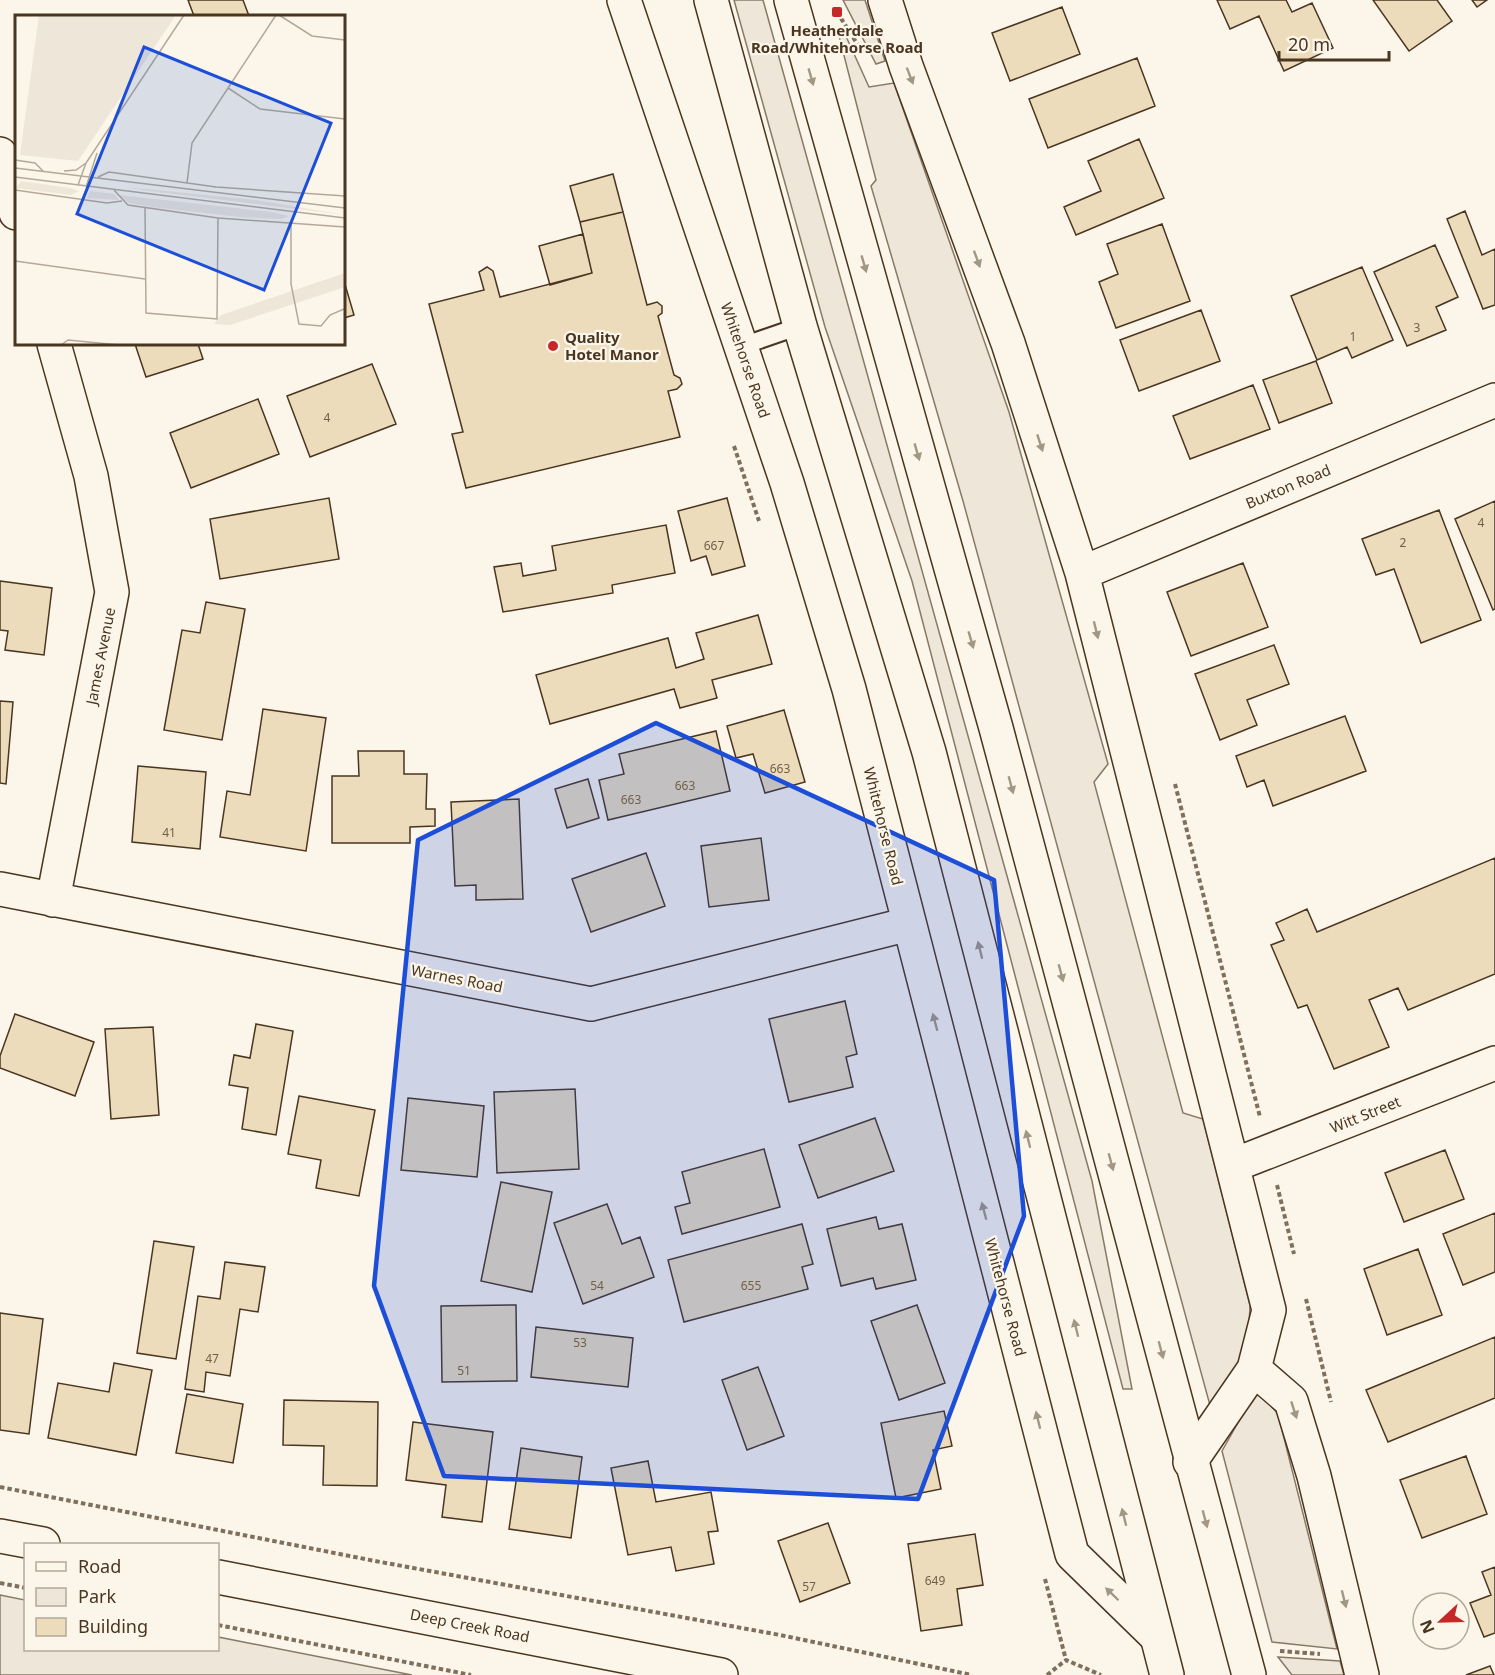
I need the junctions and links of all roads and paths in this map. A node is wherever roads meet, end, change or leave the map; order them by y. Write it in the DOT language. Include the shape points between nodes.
graph roads {
  1 [pos="624,0"];
  2 [pos="711,0"];
  3 [pos="791,0"];
  4 [pos="889,1"];
  5 [pos="0,154"];
  6 [pos="15,209"];
  7 [pos="800,326"];
  8 [pos="54,345"];
  9 [pos="742,346"];
  10 [pos="1495,400"];
  11 [pos="733,442"];
  12 [pos="762,532"];
  13 [pos="1082,573"];
  14 [pos="0,889"];
  15 [pos="53,900"];
  16 [pos="909,924"];
  17 [pos="1495,1063"];
  18 [pos="1234,1165"];
  19 [pos="1254,1369"];
  20 [pos="1190,1462"];
  21 [pos="0,1487"];
  22 [pos="0,1536"];
  23 [pos="33,1543"];
  24 [pos="1042,1568"];
  25 [pos="219,1577"];
  26 [pos="0,1583"];
  27 [pos="24,1588"];
  28 [pos="219,1625"];
  29 [pos="1154,1634"];
  30 [pos="1066,1660"];
  31 [pos="471,1675"];
  32 [pos="721,1675"];
  33 [pos="972,1675"];
  34 [pos="1047,1675"];
  35 [pos="1101,1675"];
  36 [pos="1167,1675"];
  37 [pos="1249,1675"];
  38 [pos="1362,1675"];
  1 -- 9 [label="main road, Whitehorse Road"];
  2 -- 7 [label="main road, Whitehorse Road"];
  3 -- 20 [label="main road, one-way" via="996,728"];
  4 -- 13 [label="main road, one-way" via="906,66 1008,343"];
  5 -- 6 [label="main road"];
  7 -- 9 [label="lane"];
  29 -- 7 [label="main road, Whitehorse Road, one-way" via="929,752"];
  8 -- 15 [label="main road, James Avenue" via="91,476 112,592"];
  9 -- 16 [label="main road, Whitehorse Road" via="849,689"];
  10 -- 13 [label="main road, Buxton Road"];
  11 -- 12 [label="path"];
  13 -- 18 [label="main road, one-way"];
  14 -- 15 [label="main road, Warnes Road"];
  15 -- 16 [label="main road, Warnes Road" via="591,1004"];
  29 -- 16 [label="main road, Whitehorse Road, one-way" via="1072,1554"];
  17 -- 18 [label="main road, Witt Street"];
  18 -- 19 [label="main road" via="1269,1311"];
  19 -- 20 [label="main road"];
  19 -- 38 [label="main road, one-way" via="1291,1401 1314,1476"];
  20 -- 37 [label="main road, one-way"];
  21 -- 33 [label="path"];
  22 -- 23 [label="main road"];
  24 -- 30 [label="path"];
  25 -- 32 [label="main road, Deep Creek Road"];
  26 -- 27 [label="path"];
  28 -- 31 [label="path"];
  29 -- 36 [label="main road, Whitehorse Road"];
  30 -- 34 [label="path"];
  30 -- 35 [label="path"];
}
